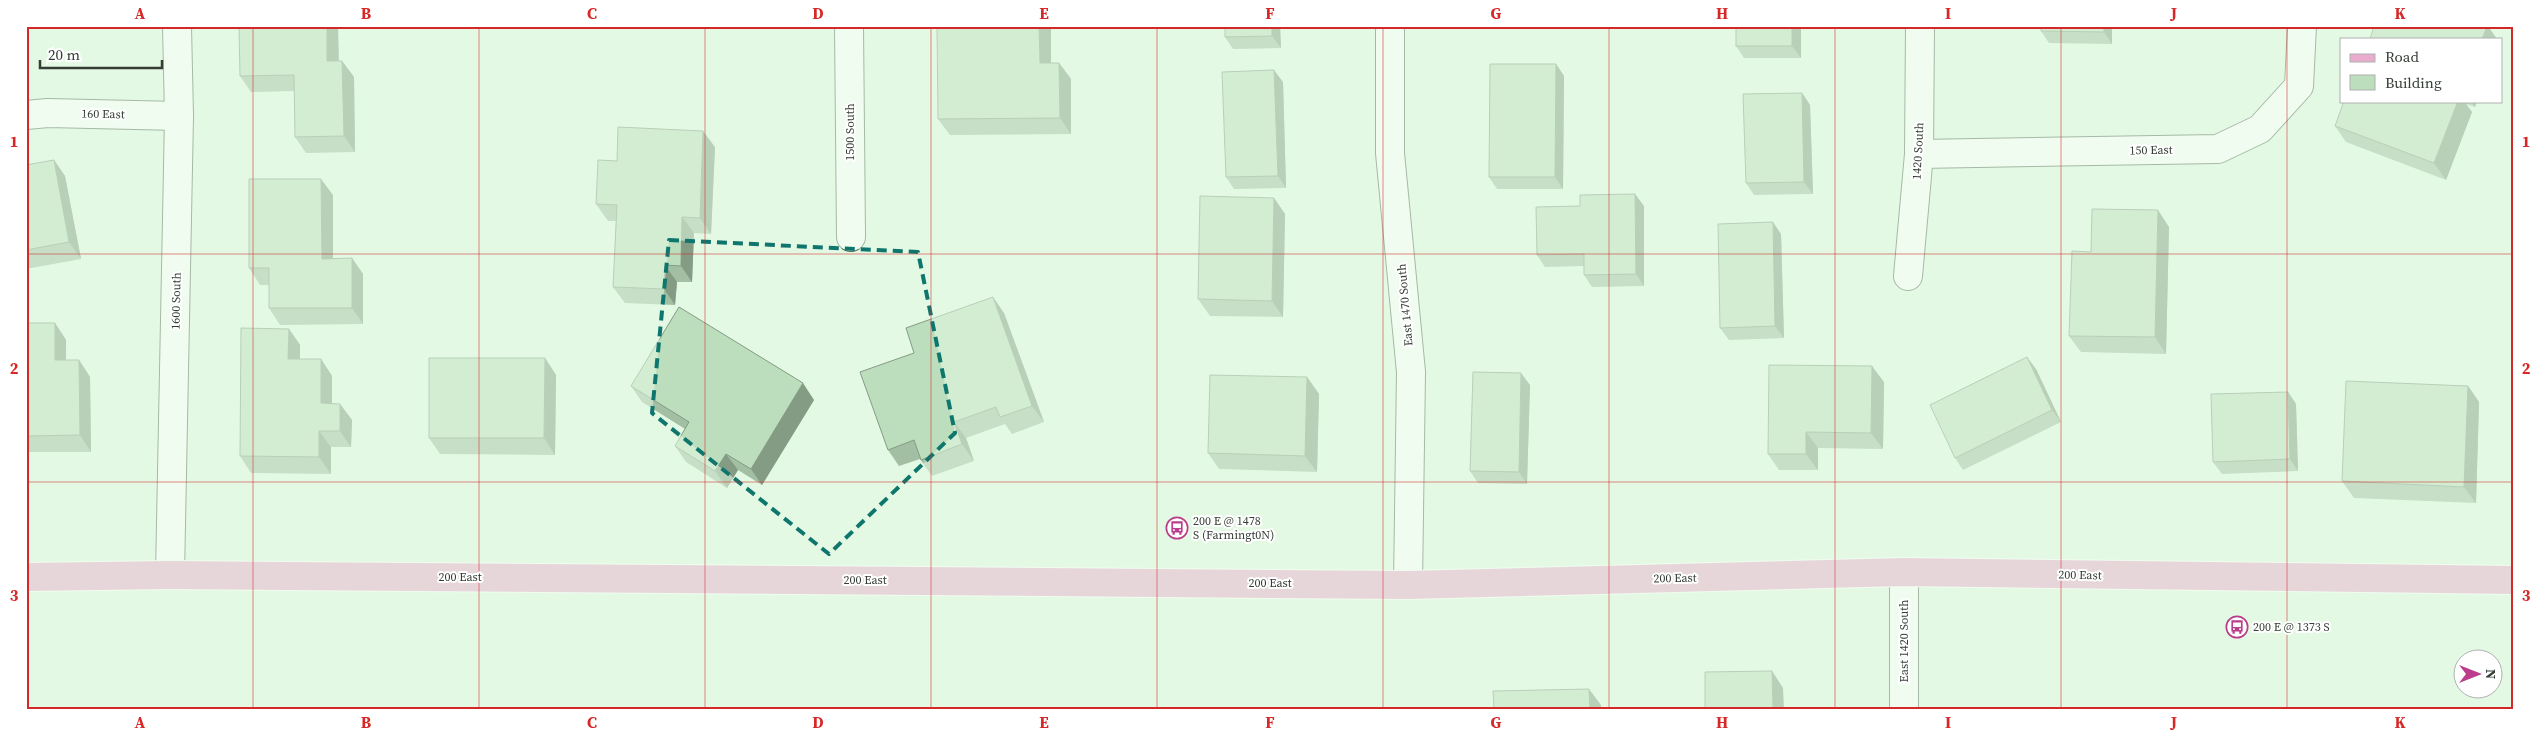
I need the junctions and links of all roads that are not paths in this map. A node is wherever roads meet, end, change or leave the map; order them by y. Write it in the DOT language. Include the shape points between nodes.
graph roads {
  1 [pos="177,26"];
  2 [pos="849,26"];
  3 [pos="1390,26"];
  4 [pos="1920,26"];
  5 [pos="2302,26"];
  6 [pos="26,115"];
  7 [pos="179,116"];
  8 [pos="1919,154"];
  9 [pos="851,237"];
  10 [pos="1908,276"];
  11 [pos="1904,572"];
  12 [pos="170,575"];
  13 [pos="26,577"];
  14 [pos="2514,580"];
  15 [pos="1408,584"];
  16 [pos="1904,710"];
  1 -- 7 [label="street, 1600 South"];
  2 -- 9 [label="street, 1500 South"];
  3 -- 15 [label="street, East 1470 South" via="1390,153 1411,372"];
  4 -- 8 [label="street, 1420 South"];
  5 -- 8 [label="street, 150 East" via="2299,86 2260,129 2218,149"];
  6 -- 7 [label="street, 160 East"];
  7 -- 12 [label="street, 1600 South"];
  8 -- 10 [label="street, 1420 South"];
  11 -- 14 [label="main road, 200 East"];
  11 -- 15 [label="main road, 200 East"];
  11 -- 16 [label="street, East 1420 South"];
  12 -- 13 [label="main road, 200 East"];
  12 -- 15 [label="main road, 200 East"];
}
